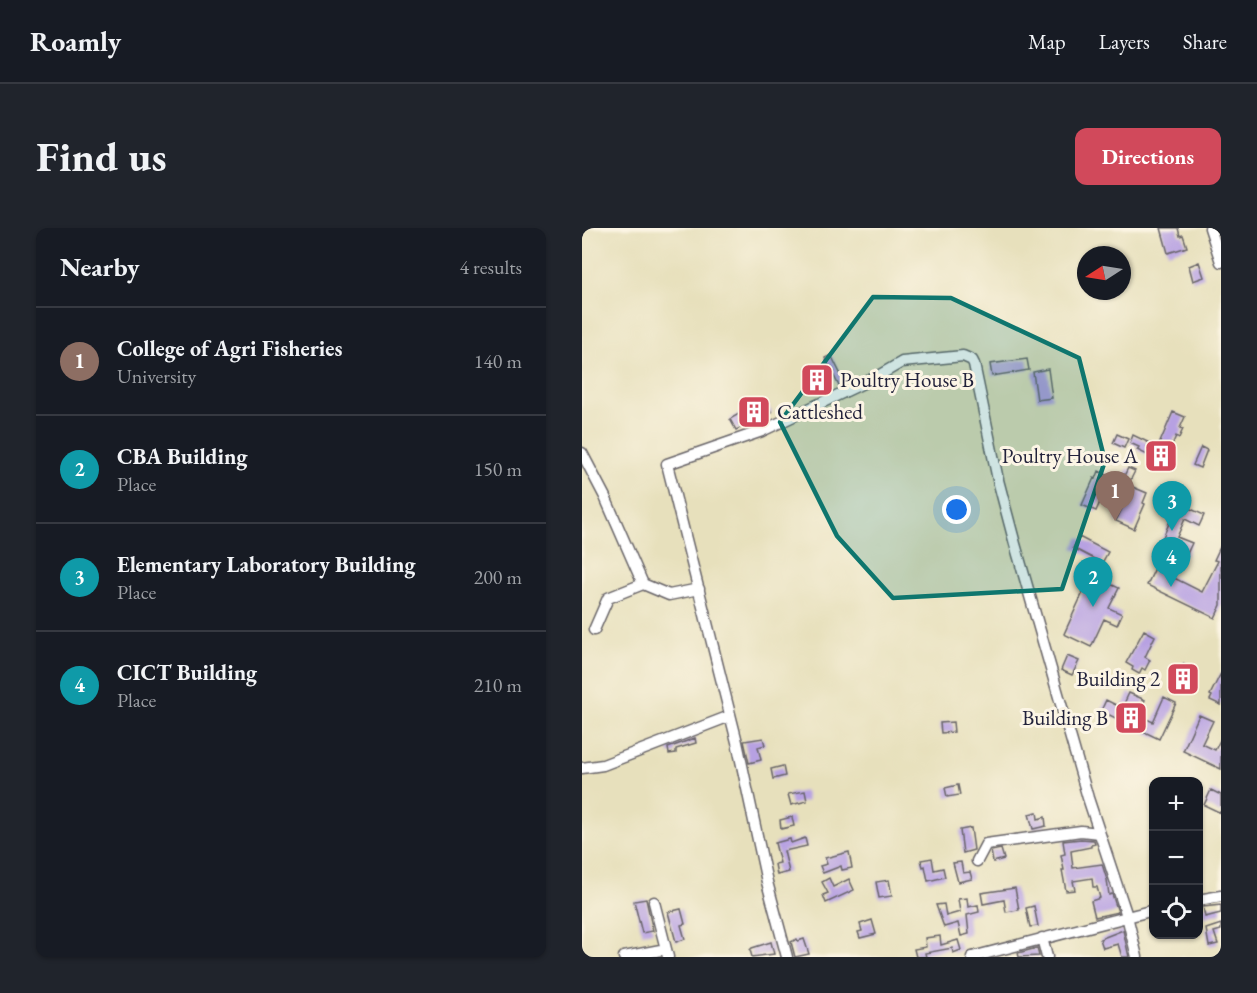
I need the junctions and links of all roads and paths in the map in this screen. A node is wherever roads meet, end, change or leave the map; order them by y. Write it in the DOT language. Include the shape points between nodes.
graph roads {
  1 [pos="1210,228"];
  2 [pos="1221,262"];
  3 [pos="582,453"];
  4 [pos="642,584"];
  5 [pos="699,589"];
  6 [pos="594,630"];
  7 [pos="730,716"];
  8 [pos="582,768"];
  9 [pos="1099,833"];
  10 [pos="977,861"];
  11 [pos="1221,896"];
  12 [pos="1203,899"];
  13 [pos="654,902"];
  14 [pos="1149,911"];
  15 [pos="1126,916"];
  16 [pos="1042,938"];
  17 [pos="667,953"];
  18 [pos="624,957"];
  19 [pos="787,957"];
  20 [pos="972,957"];
  21 [pos="1047,957"];
  22 [pos="1137,957"];
  1 -- 2 [label="street"];
  3 -- 4 [label="street"];
  4 -- 5 [label="street" via="669,595"];
  4 -- 6 [label="street" via="608,598"];
  5 -- 7 [label="street"];
  5 -- 9 [label="street" via="667,464 762,431 902,362 969,358 981,391 1015,544"];
  7 -- 8 [label="street" via="603,765"];
  7 -- 19 [label="street"];
  9 -- 10 [label="street" via="1081,831 986,843"];
  9 -- 15 [label="street"];
  11 -- 12 [label="street"];
  13 -- 17 [label="street"];
  14 -- 15 [label="street"];
  15 -- 16 [label="street"];
  15 -- 22 [label="street"];
  16 -- 20 [label="street"];
  16 -- 21 [label="street"];
  17 -- 18 [label="street"];
}
